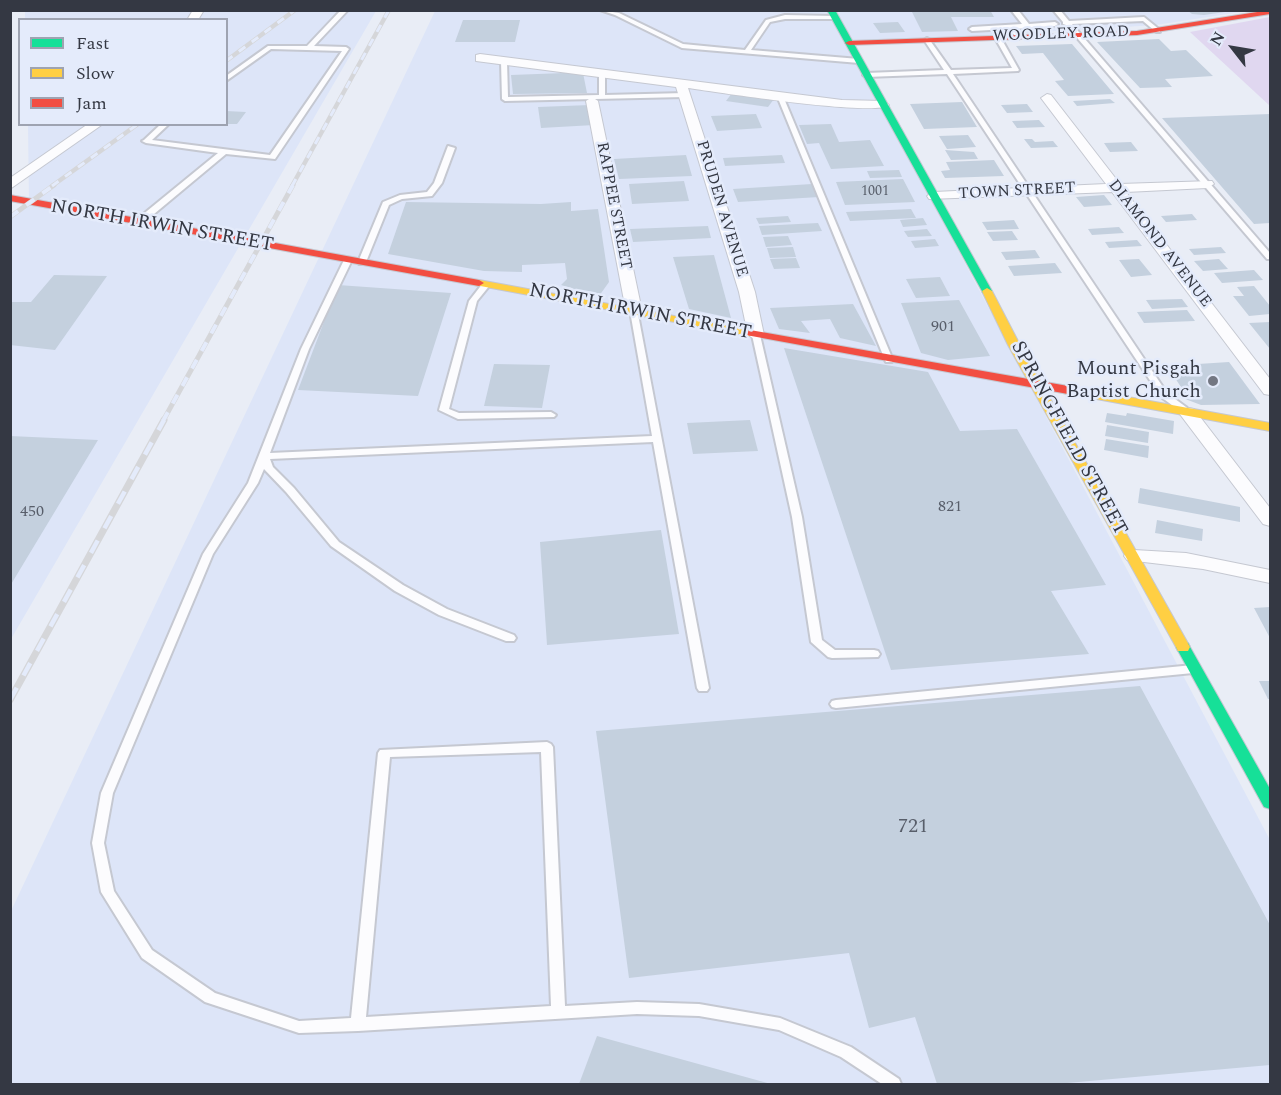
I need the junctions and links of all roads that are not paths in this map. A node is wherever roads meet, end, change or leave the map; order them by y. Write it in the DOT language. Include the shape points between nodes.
graph roads {
  1 [pos="345,10"];
  2 [pos="603,10"];
  3 [pos="1014,10"];
  4 [pos="1056,10"];
  5 [pos="1270,12"];
  6 [pos="833,14"];
  7 [pos="1065,23"];
  8 [pos="1055,24"];
  9 [pos="972,29"];
  10 [pos="1018,30"];
  11 [pos="1158,31"];
  12 [pos="1075,35"];
  13 [pos="998,38"];
  14 [pos="927,40"];
  15 [pos="849,44"];
  16 [pos="309,48"];
  17 [pos="747,52"];
  18 [pos="480,58"];
  19 [pos="504,61"];
  20 [pos="859,61"];
  21 [pos="949,73"];
  22 [pos="602,74"];
  23 [pos="866,75"];
  24 [pos="228,78"];
  25 [pos="683,89"];
  26 [pos="780,96"];
  27 [pos="1047,98"];
  28 [pos="597,99"];
  29 [pos="883,105"];
  30 [pos="94,126"];
  31 [pos="164,126"];
  32 [pos="451,148"];
  33 [pos="224,152"];
  34 [pos="1207,184"];
  35 [pos="10,185"];
  36 [pos="1115,188"];
  37 [pos="1030,192"];
  38 [pos="934,196"];
  39 [pos="10,198"];
  40 [pos="139,222"];
  41 [pos="1270,257"];
  42 [pos="355,261"];
  43 [pos="486,285"];
  44 [pos="634,311"];
  45 [pos="756,335"];
  46 [pos="890,360"];
  47 [pos="1039,386"];
  48 [pos="1270,390"];
  49 [pos="1188,413"];
  50 [pos="551,415"];
  51 [pos="1270,428"];
  52 [pos="657,439"];
  53 [pos="264,456"];
  54 [pos="1270,520"];
  55 [pos="1134,556"];
  56 [pos="1270,578"];
  57 [pos="510,638"];
  58 [pos="874,654"];
  59 [pos="1196,669"];
  60 [pos="703,688"];
  61 [pos="836,704"];
  62 [pos="1270,803"];
  63 [pos="558,1012"];
  64 [pos="358,1025"];
  65 [pos="894,1084"];
  1 -- 16 [label="lane"];
  2 -- 17 [label="lane" via="682,46"];
  3 -- 10 [label="lane"];
  4 -- 7 [label="lane"];
  5 -- 11 [label="street, WOODLEY ROAD"];
  6 -- 15 [label="street, SPRINGFIELD STREET"];
  6 -- 17 [label="lane" via="768,21"];
  7 -- 11 [label="lane" via="1143,20"];
  7 -- 12 [label="lane"];
  8 -- 10 [label="lane"];
  9 -- 10 [label="lane"];
  10 -- 12 [label="street, WOODLEY ROAD"];
  10 -- 13 [label="street, WOODLEY ROAD"];
  11 -- 12 [label="street, WOODLEY ROAD"];
  12 -- 34 [label="lane"];
  13 -- 14 [label="street, WOODLEY ROAD"];
  13 -- 21 [label="lane" via="1016,70"];
  14 -- 15 [label="street, WOODLEY ROAD"];
  14 -- 21 [label="lane"];
  15 -- 20 [label="street, SPRINGFIELD STREET"];
  16 -- 24 [label="lane" via="270,47"];
  16 -- 33 [label="lane" via="346,50 272,157"];
  17 -- 20 [label="lane"];
  18 -- 19 [label="street"];
  19 -- 22 [label="street"];
  19 -- 28 [label="lane" via="505,99"];
  20 -- 23 [label="street, SPRINGFIELD STREET"];
  21 -- 23 [label="lane"];
  21 -- 37 [label="lane"];
  22 -- 25 [label="street"];
  22 -- 28 [label="lane"];
  23 -- 29 [label="street, SPRINGFIELD STREET"];
  25 -- 26 [label="street"];
  25 -- 28 [label="lane"];
  25 -- 45 [label="street, PRUDEN AVENUE" via="747,292"];
  26 -- 29 [label="street"];
  26 -- 46 [label="lane"];
  27 -- 36 [label="street, DIAMOND AVENUE"];
  28 -- 44 [label="street, RAPPEE STREET"];
  29 -- 38 [label="street, SPRINGFIELD STREET"];
  30 -- 35 [label="street"];
  31 -- 33 [label="lane" via="146,141"];
  32 -- 42 [label="lane" via="438,183 429,194 400,197 386,204"];
  33 -- 40 [label="lane"];
  34 -- 36 [label="street, TOWN STREET"];
  34 -- 41 [label="lane"];
  36 -- 37 [label="street, TOWN STREET"];
  36 -- 48 [label="street, DIAMOND AVENUE"];
  37 -- 38 [label="street, TOWN STREET"];
  37 -- 49 [label="lane" via="1164,395"];
  38 -- 47 [label="street, SPRINGFIELD STREET"];
  39 -- 40 [label="street, NORTH IRWIN STREET"];
  40 -- 42 [label="street, NORTH IRWIN STREET"];
  42 -- 43 [label="street, NORTH IRWIN STREET"];
  42 -- 53 [label="lane" via="305,349"];
  43 -- 44 [label="street, NORTH IRWIN STREET"];
  43 -- 50 [label="lane" via="473,301 444,411 458,416"];
  44 -- 45 [label="street, NORTH IRWIN STREET"];
  44 -- 52 [label="lane"];
  45 -- 46 [label="street, NORTH IRWIN STREET"];
  45 -- 58 [label="lane" via="797,517 817,642 832,654"];
  46 -- 47 [label="street, NORTH IRWIN STREET"];
  47 -- 49 [label="street, NORTH IRWIN STREET"];
  47 -- 55 [label="street, SPRINGFIELD STREET"];
  49 -- 51 [label="street, NORTH IRWIN STREET"];
  49 -- 54 [label="street"];
  52 -- 53 [label="lane"];
  52 -- 60 [label="lane"];
  53 -- 57 [label="lane" via="268,468 335,544 399,588 443,612"];
  53 -- 64 [label="lane" via="253,483 208,554 108,793 98,843 108,892 147,954 210,998 299,1027"];
  55 -- 56 [label="street" via="1193,560"];
  55 -- 59 [label="street, SPRINGFIELD STREET"];
  59 -- 61 [label="lane"];
  59 -- 62 [label="street, SPRINGFIELD STREET"];
  63 -- 64 [label="lane"];
  63 -- 64 [label="lane" via="548,747 384,753"];
  63 -- 65 [label="lane" via="699,1010 780,1024 846,1052"];
}
